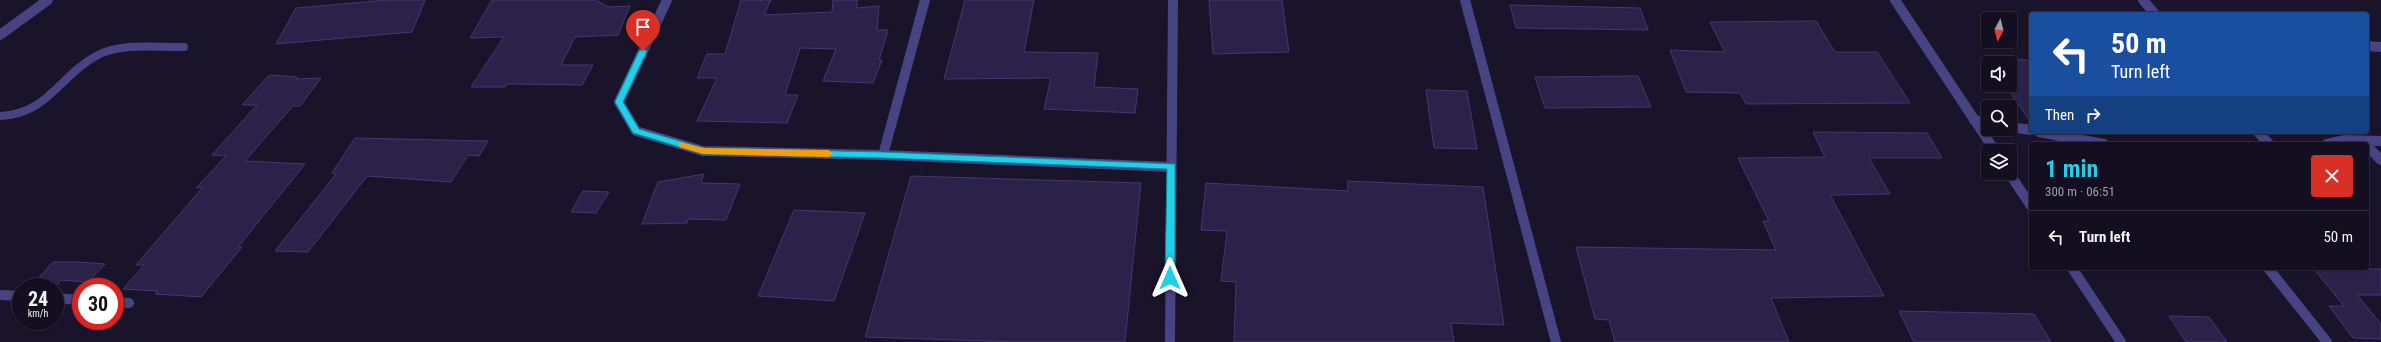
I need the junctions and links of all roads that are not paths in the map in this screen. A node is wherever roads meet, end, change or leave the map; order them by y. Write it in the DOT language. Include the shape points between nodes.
graph roads {
  1 [pos="48,0"];
  2 [pos="667,0"];
  3 [pos="925,0"];
  4 [pos="1173,0"];
  5 [pos="1465,0"];
  6 [pos="1895,0"];
  7 [pos="2143,0"];
  8 [pos="2153,12"];
  9 [pos="0,35"];
  10 [pos="2369,46"];
  11 [pos="184,47"];
  12 [pos="2381,47"];
  13 [pos="0,116"];
  14 [pos="1974,120"];
  15 [pos="1981,121"];
  16 [pos="2017,128"];
  17 [pos="2029,130"];
  18 [pos="2050,134"];
  19 [pos="2260,134"];
  20 [pos="2381,141"];
  21 [pos="2093,142"];
  22 [pos="2267,142"];
  23 [pos="2336,142"];
  24 [pos="2354,142"];
  25 [pos="2369,143"];
  26 [pos="1990,144"];
  27 [pos="2369,149"];
  28 [pos="883,155"];
  29 [pos="2381,160"];
  30 [pos="1171,167"];
  31 [pos="2014,180"];
  32 [pos="2029,203"];
  33 [pos="2073,270"];
  34 [pos="2270,270"];
  35 [pos="0,295"];
  36 [pos="12,296"];
  37 [pos="124,303"];
  38 [pos="129,303"];
  39 [pos="1170,342"];
  40 [pos="1556,342"];
  41 [pos="2120,342"];
  42 [pos="2327,342"];
  1 -- 9 [label="street"];
  2 -- 28 [label="street" via="619,102 636,131 703,151"];
  3 -- 28 [label="street"];
  4 -- 30 [label="street"];
  5 -- 40 [label="street"];
  6 -- 14 [label="street"];
  7 -- 8 [label="street"];
  10 -- 12 [label="street"];
  11 -- 13 [label="lane" via="110,50 95,56 34,108 12,117"];
  14 -- 15 [label="street"];
  14 -- 26 [label="street"];
  16 -- 17 [label="street"];
  18 -- 21 [label="street"];
  19 -- 22 [label="street"];
  20 -- 25 [label="street"];
  23 -- 24 [label="street"];
  27 -- 29 [label="street"];
  28 -- 30 [label="street"];
  30 -- 39 [label="street"];
  31 -- 32 [label="street"];
  33 -- 41 [label="street"];
  34 -- 42 [label="street"];
  35 -- 36 [label="street"];
  37 -- 38 [label="street"];
}
